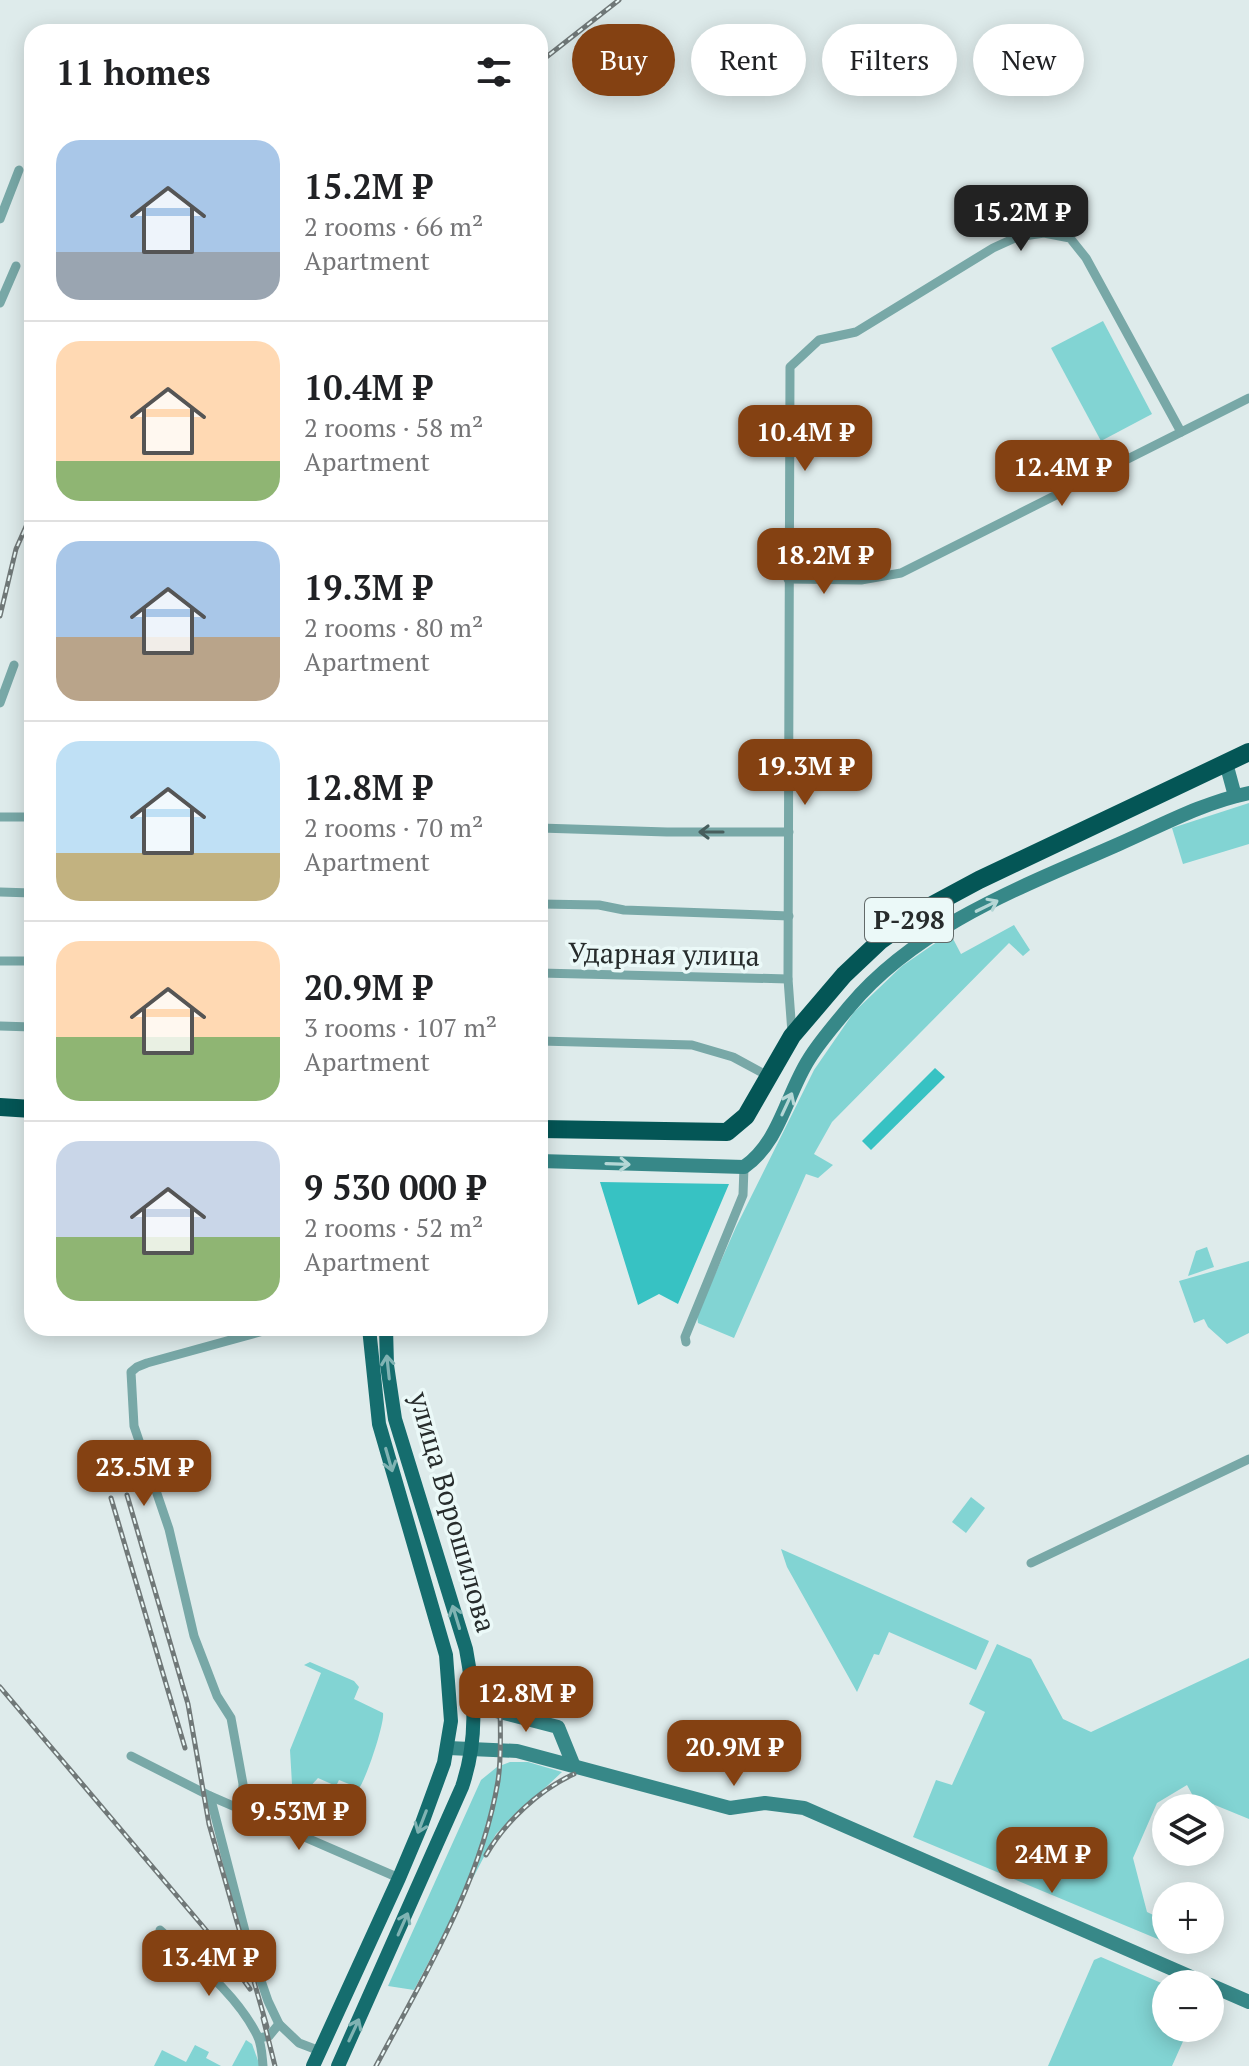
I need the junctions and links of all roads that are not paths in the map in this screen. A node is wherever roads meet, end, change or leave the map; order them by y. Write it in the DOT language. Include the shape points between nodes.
graph roads {
  1 [pos="19,170"];
  2 [pos="0,219"];
  3 [pos="16,266"];
  4 [pos="0,303"];
  5 [pos="1249,398"];
  6 [pos="1181,432"];
  7 [pos="788,579"];
  8 [pos="14,665"];
  9 [pos="0,703"];
  10 [pos="1249,752"];
  11 [pos="1226,763"];
  12 [pos="1242,794"];
  13 [pos="0,817"];
  14 [pos="24,817"];
  15 [pos="548,828"];
  16 [pos="789,832"];
  17 [pos="0,892"];
  18 [pos="24,893"];
  19 [pos="548,904"];
  20 [pos="789,916"];
  21 [pos="0,961"];
  22 [pos="24,961"];
  23 [pos="548,973"];
  24 [pos="788,979"];
  25 [pos="0,1026"];
  26 [pos="24,1027"];
  27 [pos="792,1036"];
  28 [pos="548,1041"];
  29 [pos="770,1077"];
  30 [pos="0,1107"];
  31 [pos="24,1108"];
  32 [pos="548,1129"];
  33 [pos="548,1161"];
  34 [pos="744,1167"];
  35 [pos="245,1336"];
  36 [pos="370,1336"];
  37 [pos="386,1336"];
  38 [pos="686,1342"];
  39 [pos="1249,1459"];
  40 [pos="1031,1563"];
  41 [pos="474,1696"];
  42 [pos="448,1748"];
  43 [pos="472,1749"];
  44 [pos="131,1756"];
  45 [pos="573,1764"];
  46 [pos="210,1796"];
  47 [pos="242,1808"];
  48 [pos="399,1878"];
  49 [pos="160,1930"];
  50 [pos="1174,1970"];
  51 [pos="1224,1992"];
  52 [pos="1249,2002"];
  53 [pos="279,2024"];
  54 [pos="259,2038"];
  55 [pos="320,2051"];
  56 [pos="263,2066"];
  57 [pos="313,2066"];
  58 [pos="338,2066"];
  1 -- 2 [label="street"];
  3 -- 4 [label="street"];
  5 -- 6 [label="street"];
  6 -- 7 [label="street" via="901,573 861,580"];
  6 -- 7 [label="street" via="1070,238 1044,233 1017,237 856,332 819,340 790,367"];
  7 -- 16 [label="street"];
  8 -- 9 [label="street"];
  10 -- 11 [label="highway, Р-298"];
  11 -- 12 [label="street"];
  11 -- 27 [label="highway, Р-298" via="925,909 844,975"];
  34 -- 12 [label="street, one-way" via="761,1155 808,1060 851,1004 911,949 944,927 1089,857"];
  13 -- 14 [label="street"];
  16 -- 15 [label="street, one-way"];
  16 -- 20 [label="street"];
  17 -- 18 [label="street"];
  19 -- 20 [label="street"];
  20 -- 24 [label="street"];
  21 -- 22 [label="street"];
  23 -- 24 [label="street, Ударная улица"];
  24 -- 27 [label="street"];
  25 -- 26 [label="street"];
  27 -- 29 [label="highway, Р-298"];
  28 -- 29 [label="street" via="692,1045 733,1057"];
  29 -- 32 [label="highway, Р-298" via="746,1116 727,1132"];
  30 -- 31 [label="highway"];
  33 -- 34 [label="street, one-way"];
  34 -- 38 [label="street" via="743,1195"];
  35 -- 47 [label="street" via="131,1372 134,1426 169,1529 194,1636 231,1718"];
  36 -- 42 [label="main road, улица Ворошилова, one-way" via="379,1424 449,1670"];
  41 -- 37 [label="main road, улица Ворошилова, one-way" via="466,1649 395,1419"];
  39 -- 40 [label="street"];
  41 -- 43 [label="main road, улица Ворошилова"];
  41 -- 45 [label="street" via="492,1710 558,1727"];
  42 -- 43 [label="street"];
  42 -- 48 [label="main road, улица Ворошилова, one-way"];
  43 -- 45 [label="street" via="517,1751"];
  58 -- 43 [label="main road, улица Ворошилова, one-way" via="442,1835"];
  44 -- 46 [label="street"];
  45 -- 50 [label="street" via="730,1808 765,1803 804,1808"];
  46 -- 47 [label="street"];
  46 -- 53 [label="street" via="248,1943"];
  47 -- 48 [label="street"];
  48 -- 55 [label="main road, улица Ворошилова"];
  49 -- 54 [label="street" via="224,1990"];
  51 -- 52 [label="street"];
  53 -- 54 [label="street" via="269,2036"];
  53 -- 55 [label="street" via="299,2043"];
  54 -- 56 [label="street"];
  55 -- 57 [label="main road, улица Ворошилова"];
}
